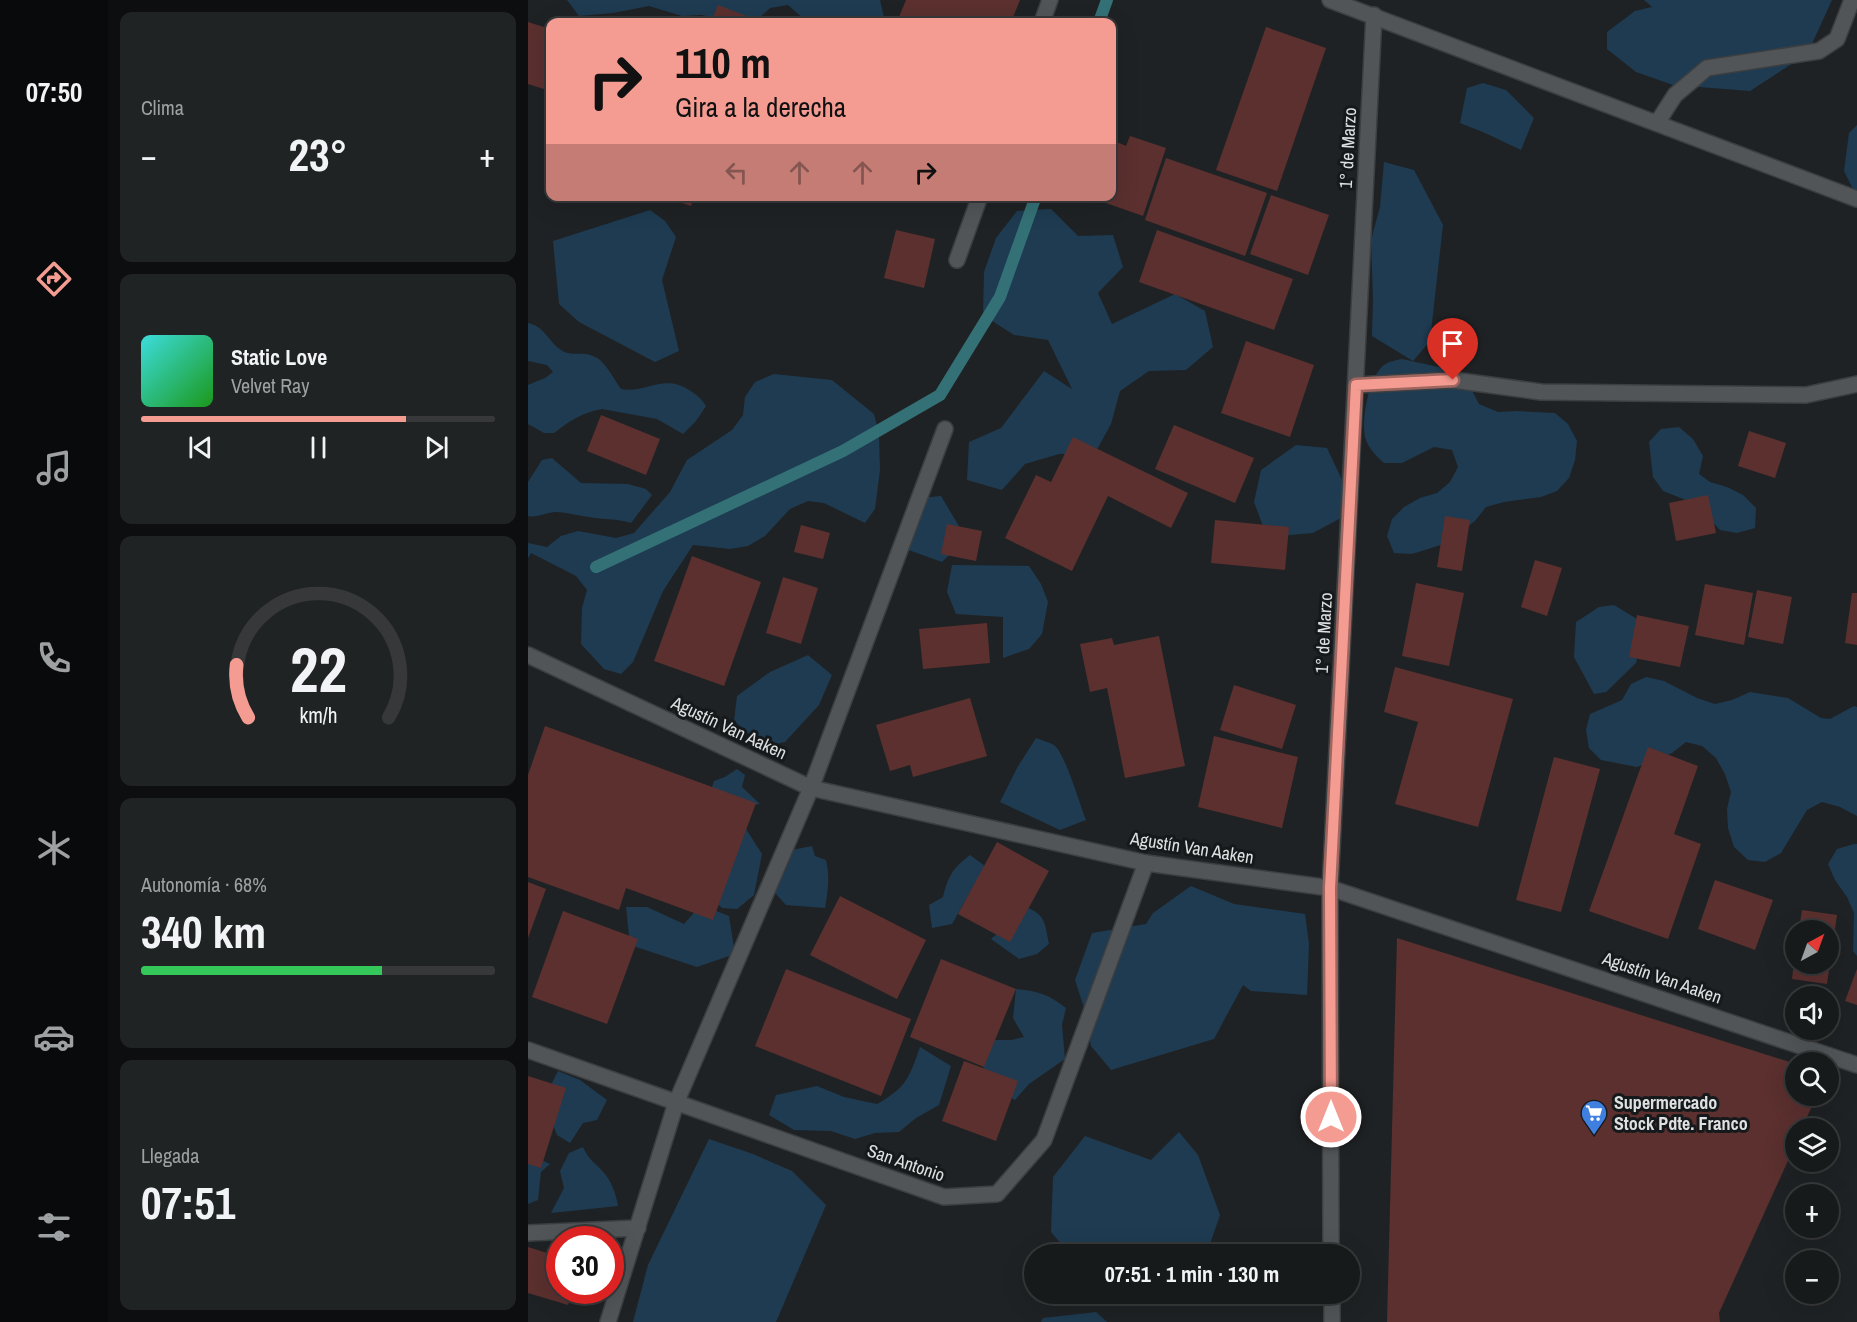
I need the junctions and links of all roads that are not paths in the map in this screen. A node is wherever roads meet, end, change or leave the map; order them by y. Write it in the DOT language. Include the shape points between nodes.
graph roads {
  1 [pos="1050,0"];
  2 [pos="1330,0"];
  3 [pos="1852,0"];
  4 [pos="1374,15"];
  5 [pos="1043,18"];
  6 [pos="1657,123"];
  7 [pos="1857,200"];
  8 [pos="978,201"];
  9 [pos="957,260"];
  10 [pos="1857,384"];
  11 [pos="1356,385"];
  12 [pos="945,429"];
  13 [pos="528,655"];
  14 [pos="811,788"];
  15 [pos="1146,863"];
  16 [pos="1330,888"];
  17 [pos="528,1050"];
  18 [pos="1857,1065"];
  19 [pos="676,1103"];
  20 [pos="638,1228"];
  21 [pos="528,1233"];
  22 [pos="1331,1244"];
  23 [pos="1332,1304"];
  24 [pos="608,1322"];
  25 [pos="1332,1322"];
  1 -- 5 [label="street"];
  2 -- 4 [label="street"];
  3 -- 6 [label="street" via="1838,39 1819,51 1707,68 1674,95"];
  4 -- 6 [label="street"];
  4 -- 11 [label="street, 1° de Marzo"];
  6 -- 7 [label="street"];
  8 -- 9 [label="street"];
  10 -- 11 [label="street" via="1806,395 1541,392 1453,380"];
  11 -- 16 [label="street, 1° de Marzo"];
  12 -- 14 [label="street"];
  13 -- 14 [label="street, Agustín Van Aaken"];
  14 -- 15 [label="street, Agustín Van Aaken"];
  14 -- 19 [label="street"];
  15 -- 16 [label="street, Agustín Van Aaken"];
  15 -- 19 [label="street, San Antonio" via="1044,1140 997,1194 944,1197"];
  16 -- 18 [label="street, Agustín Van Aaken"];
  16 -- 22 [label="street, 1° de Marzo"];
  17 -- 19 [label="street, San Antonio"];
  19 -- 20 [label="street"];
  20 -- 21 [label="street"];
  20 -- 24 [label="street"];
  23 -- 25 [label="street"];
}
